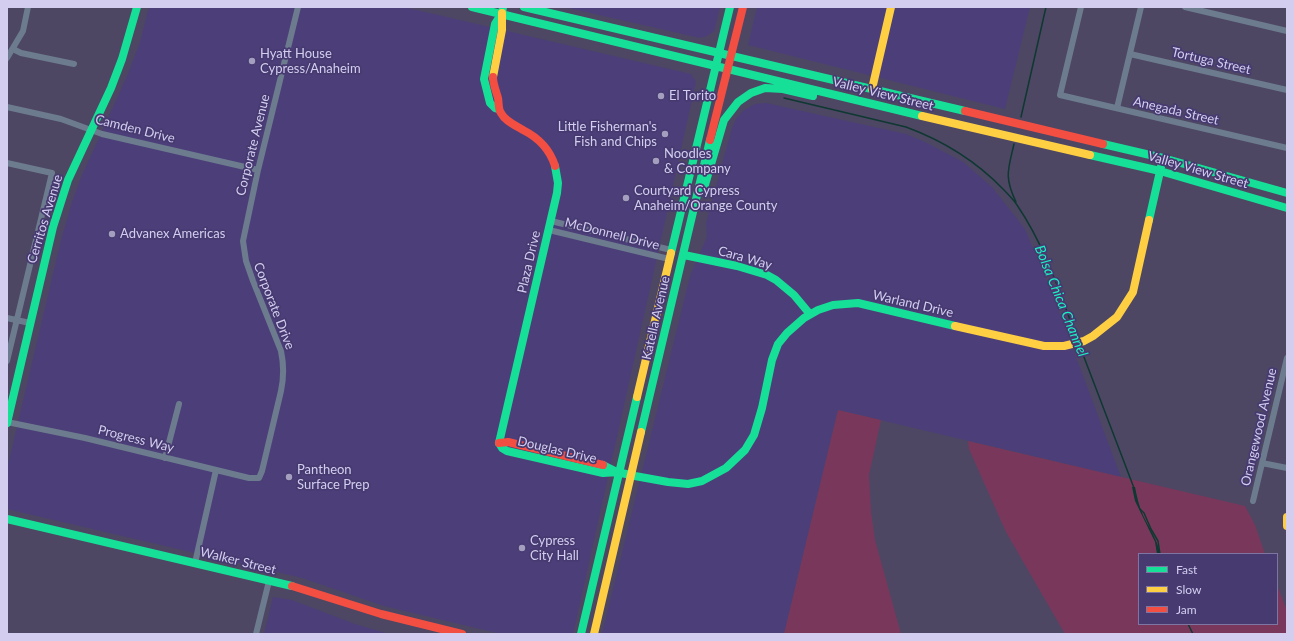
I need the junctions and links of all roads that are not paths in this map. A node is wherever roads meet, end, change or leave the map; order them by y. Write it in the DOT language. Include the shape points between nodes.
graph roads {
  1 [pos="28,7"];
  2 [pos="137,7"];
  3 [pos="298,7"];
  4 [pos="472,7"];
  5 [pos="524,7"];
  6 [pos="730,7"];
  7 [pos="743,7"];
  8 [pos="890,7"];
  9 [pos="1081,7"];
  10 [pos="1141,7"];
  11 [pos="1185,7"];
  12 [pos="502,10"];
  13 [pos="1287,31"];
  14 [pos="13,49"];
  15 [pos="719,53"];
  16 [pos="1130,54"];
  17 [pos="731,56"];
  18 [pos="7,58"];
  19 [pos="74,64"];
  20 [pos="716,66"];
  21 [pos="728,69"];
  22 [pos="872,89"];
  23 [pos="1287,90"];
  24 [pos="862,102"];
  25 [pos="7,108"];
  26 [pos="1117,108"];
  27 [pos="91,130"];
  28 [pos="1287,148"];
  29 [pos="1163,158"];
  30 [pos="7,163"];
  31 [pos="258,170"];
  32 [pos="1160,171"];
  33 [pos="1287,193"];
  34 [pos="696,203"];
  35 [pos="1287,208"];
  36 [pos="550,225"];
  37 [pos="675,234"];
  38 [pos="243,242"];
  39 [pos="671,250"];
  40 [pos="684,255"];
  41 [pos="669,259"];
  42 [pos="681,267"];
  43 [pos="809,313"];
  44 [pos="7,318"];
  45 [pos="16,320"];
  46 [pos="30,323"];
  47 [pos="1287,358"];
  48 [pos="7,361"];
  49 [pos="179,404"];
  50 [pos="7,422"];
  51 [pos="499,443"];
  52 [pos="165,458"];
  53 [pos="1262,463"];
  54 [pos="1287,468"];
  55 [pos="216,470"];
  56 [pos="619,472"];
  57 [pos="631,475"];
  58 [pos="258,478"];
  59 [pos="1253,501"];
  60 [pos="1287,517"];
  61 [pos="7,519"];
  62 [pos="1287,526"];
  63 [pos="195,563"];
  64 [pos="269,581"];
  65 [pos="256,634"];
  66 [pos="462,634"];
  67 [pos="582,634"];
  68 [pos="594,634"];
  1 -- 14 [label="street" via="23,31"];
  2 -- 27 [label="main road, Cerritos Avenue" via="122,60"];
  3 -- 31 [label="street, Corporate Avenue"];
  4 -- 12 [label="main road, Valley View Street"];
  5 -- 15 [label="main road, Valley View Street"];
  6 -- 15 [label="main road, Katella Avenue"];
  7 -- 17 [label="main road, Katella Avenue"];
  8 -- 22 [label="main road"];
  9 -- 26 [label="street, Anegada Street" via="1060,94"];
  10 -- 16 [label="street"];
  11 -- 13 [label="street"];
  12 -- 20 [label="main road, Valley View Street"];
  12 -- 36 [label="main road, Plaza Drive" via="495,24 484,79 490,103 494,108 499,109 511,123 540,141 554,162 558,183"];
  14 -- 18 [label="street"];
  14 -- 19 [label="street" via="20,53"];
  15 -- 17 [label="main road, Valley View Street"];
  15 -- 20 [label="main road, Katella Avenue"];
  16 -- 23 [label="street, Tortuga Street"];
  16 -- 26 [label="street"];
  17 -- 21 [label="main road, Katella Avenue"];
  17 -- 22 [label="main road, Valley View Street"];
  20 -- 21 [label="main road, Valley View Street"];
  20 -- 37 [label="main road, Katella Avenue"];
  21 -- 24 [label="main road, Valley View Street"];
  21 -- 34 [label="main road, Katella Avenue"];
  22 -- 29 [label="main road, Valley View Street"];
  24 -- 32 [label="main road, Valley View Street"];
  24 -- 34 [label="main road" via="851,103 775,88 760,89 745,96 732,107 724,120 706,184"];
  25 -- 27 [label="street, Camden Drive" via="61,119"];
  26 -- 28 [label="street, Anegada Street"];
  27 -- 31 [label="street, Camden Drive"];
  27 -- 46 [label="main road, Cerritos Avenue" via="60,200"];
  29 -- 32 [label="main road, Warland Drive"];
  29 -- 33 [label="main road, Valley View Street"];
  30 -- 45 [label="street" via="52,174"];
  31 -- 38 [label="street, Corporate Avenue"];
  32 -- 35 [label="main road, Valley View Street"];
  32 -- 43 [label="main road, Warland Drive" via="1133,292 1117,317 1084,341 1058,347 1044,346 858,303 837,303"];
  34 -- 40 [label="main road, Katella Avenue"];
  36 -- 39 [label="street, McDonnell Drive"];
  36 -- 41 [label="street, McDonnell Drive"];
  36 -- 51 [label="main road, Plaza Drive"];
  37 -- 39 [label="main road, Katella Avenue"];
  37 -- 40 [label="main road" via="680,251"];
  38 -- 58 [label="street, Corporate Drive" via="250,275 284,364 284,379 262,471"];
  39 -- 41 [label="main road, Katella Avenue"];
  39 -- 42 [label="main road" via="676,254"];
  40 -- 42 [label="main road, Katella Avenue"];
  40 -- 43 [label="main road, Cara Way" via="767,275 794,295"];
  41 -- 56 [label="main road, Katella Avenue"];
  42 -- 57 [label="main road, Katella Avenue"];
  43 -- 57 [label="main road, Warland Drive" via="778,344 757,425 750,443 742,454 723,471 693,484"];
  44 -- 45 [label="street"];
  45 -- 46 [label="street"];
  45 -- 48 [label="street"];
  46 -- 50 [label="main road, Cerritos Avenue"];
  47 -- 53 [label="street, Orangewood Avenue"];
  49 -- 52 [label="street"];
  50 -- 52 [label="street, Progress Way"];
  51 -- 56 [label="main road, Douglas Drive" via="515,443 606,466"];
  52 -- 55 [label="street, Progress Way"];
  53 -- 54 [label="street"];
  53 -- 59 [label="street, Orangewood Avenue"];
  55 -- 58 [label="street, Progress Way"];
  55 -- 63 [label="street"];
  56 -- 57 [label="main road, Douglas Drive"];
  56 -- 67 [label="main road, Katella Avenue"];
  57 -- 68 [label="main road, Katella Avenue"];
  60 -- 62 [label="main road"];
  61 -- 63 [label="main road, Walker Street"];
  63 -- 64 [label="main road, Walker Street"];
  64 -- 65 [label="street"];
  64 -- 66 [label="main road, Walker Street" via="381,614"];
}
